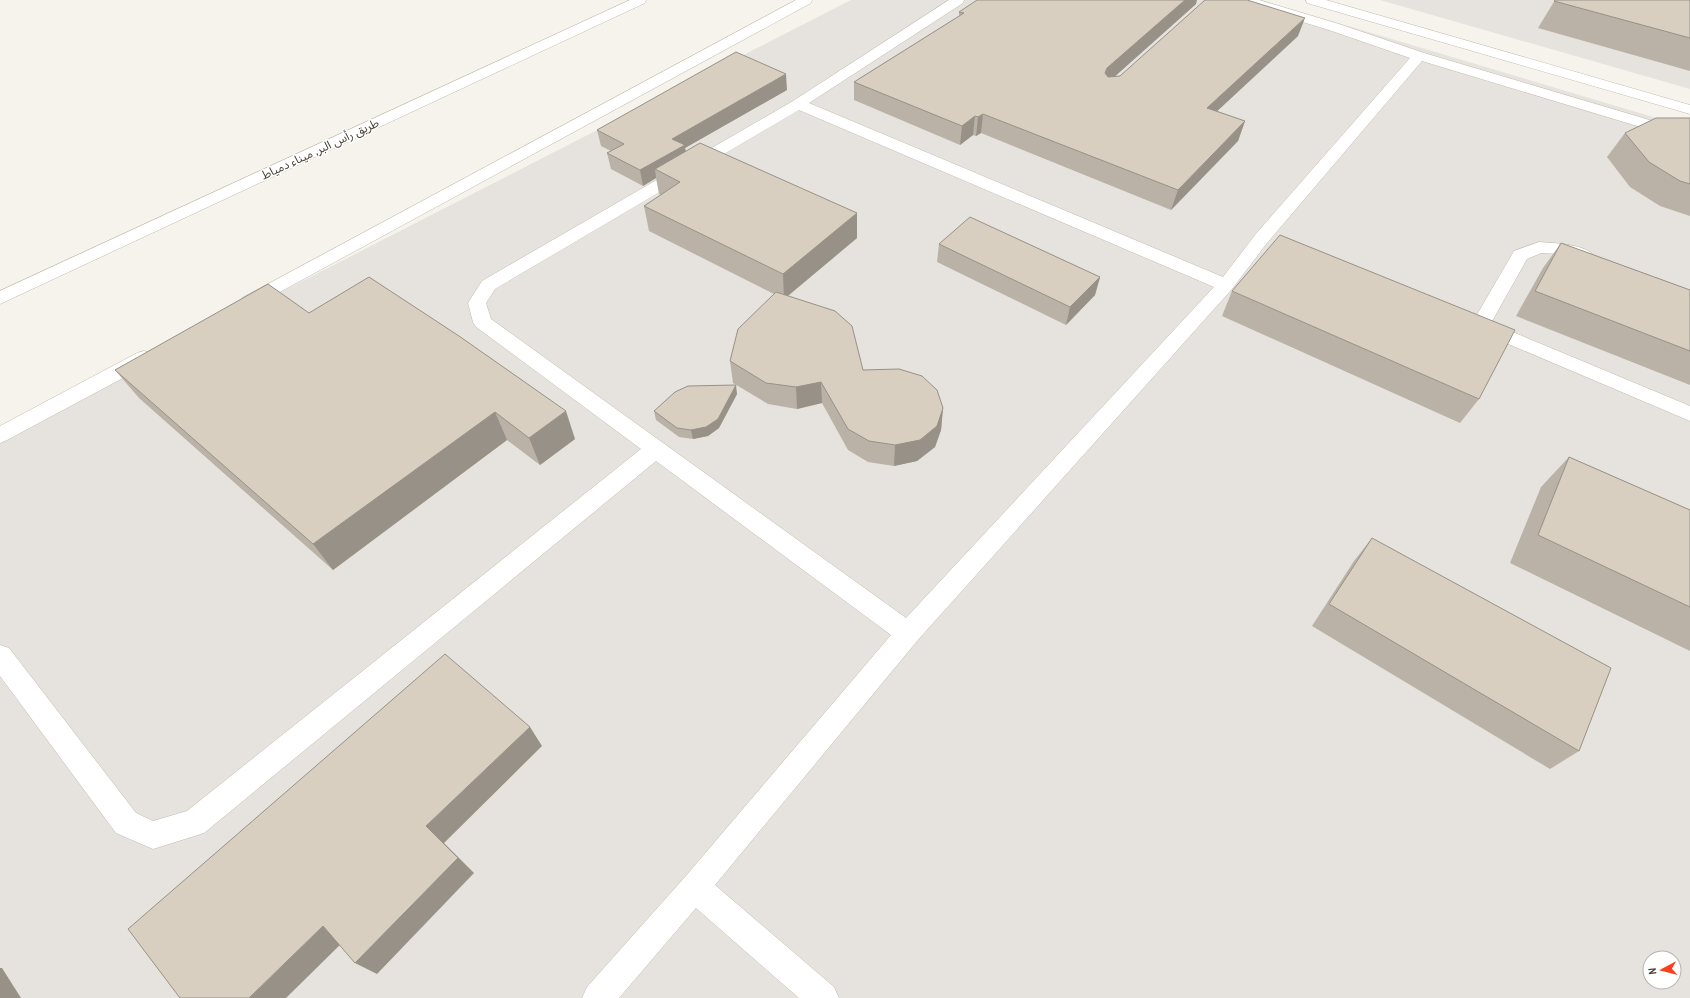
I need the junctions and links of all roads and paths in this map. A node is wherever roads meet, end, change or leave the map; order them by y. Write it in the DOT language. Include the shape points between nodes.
graph roads {
  1 [pos="640,0"];
  2 [pos="806,0"];
  3 [pos="958,0"];
  4 [pos="1246,0"];
  5 [pos="1312,0"];
  6 [pos="1419,56"];
  7 [pos="798,104"];
  8 [pos="1690,110"];
  9 [pos="1690,137"];
  10 [pos="1601,261"];
  11 [pos="1226,285"];
  12 [pos="0,298"];
  13 [pos="231,310"];
  14 [pos="154,352"];
  15 [pos="1690,414"];
  16 [pos="0,435"];
  17 [pos="656,449"];
  18 [pos="908,633"];
  19 [pos="0,656"];
  20 [pos="696,887"];
  21 [pos="598,998"];
  22 [pos="822,998"];
  1 -- 12 [label="street, طريق رأس البر, ميناء دمياط"];
  2 -- 13 [label="street"];
  3 -- 7 [label="street"];
  4 -- 6 [label="street" via="1334,26"];
  5 -- 8 [label="street"];
  6 -- 9 [label="street"];
  6 -- 11 [label="street" via="1268,242"];
  7 -- 11 [label="street"];
  7 -- 17 [label="street" via="488,286 477,303 482,322"];
  10 -- 15 [label="street" via="1564,248 1539,247 1520,255 1473,323"];
  11 -- 18 [label="street"];
  14 -- 16 [label="street"];
  17 -- 18 [label="street"];
  17 -- 19 [label="street" via="194,823 153,835 126,823"];
  18 -- 20 [label="street"];
  20 -- 21 [label="street"];
  20 -- 22 [label="street"];
}
